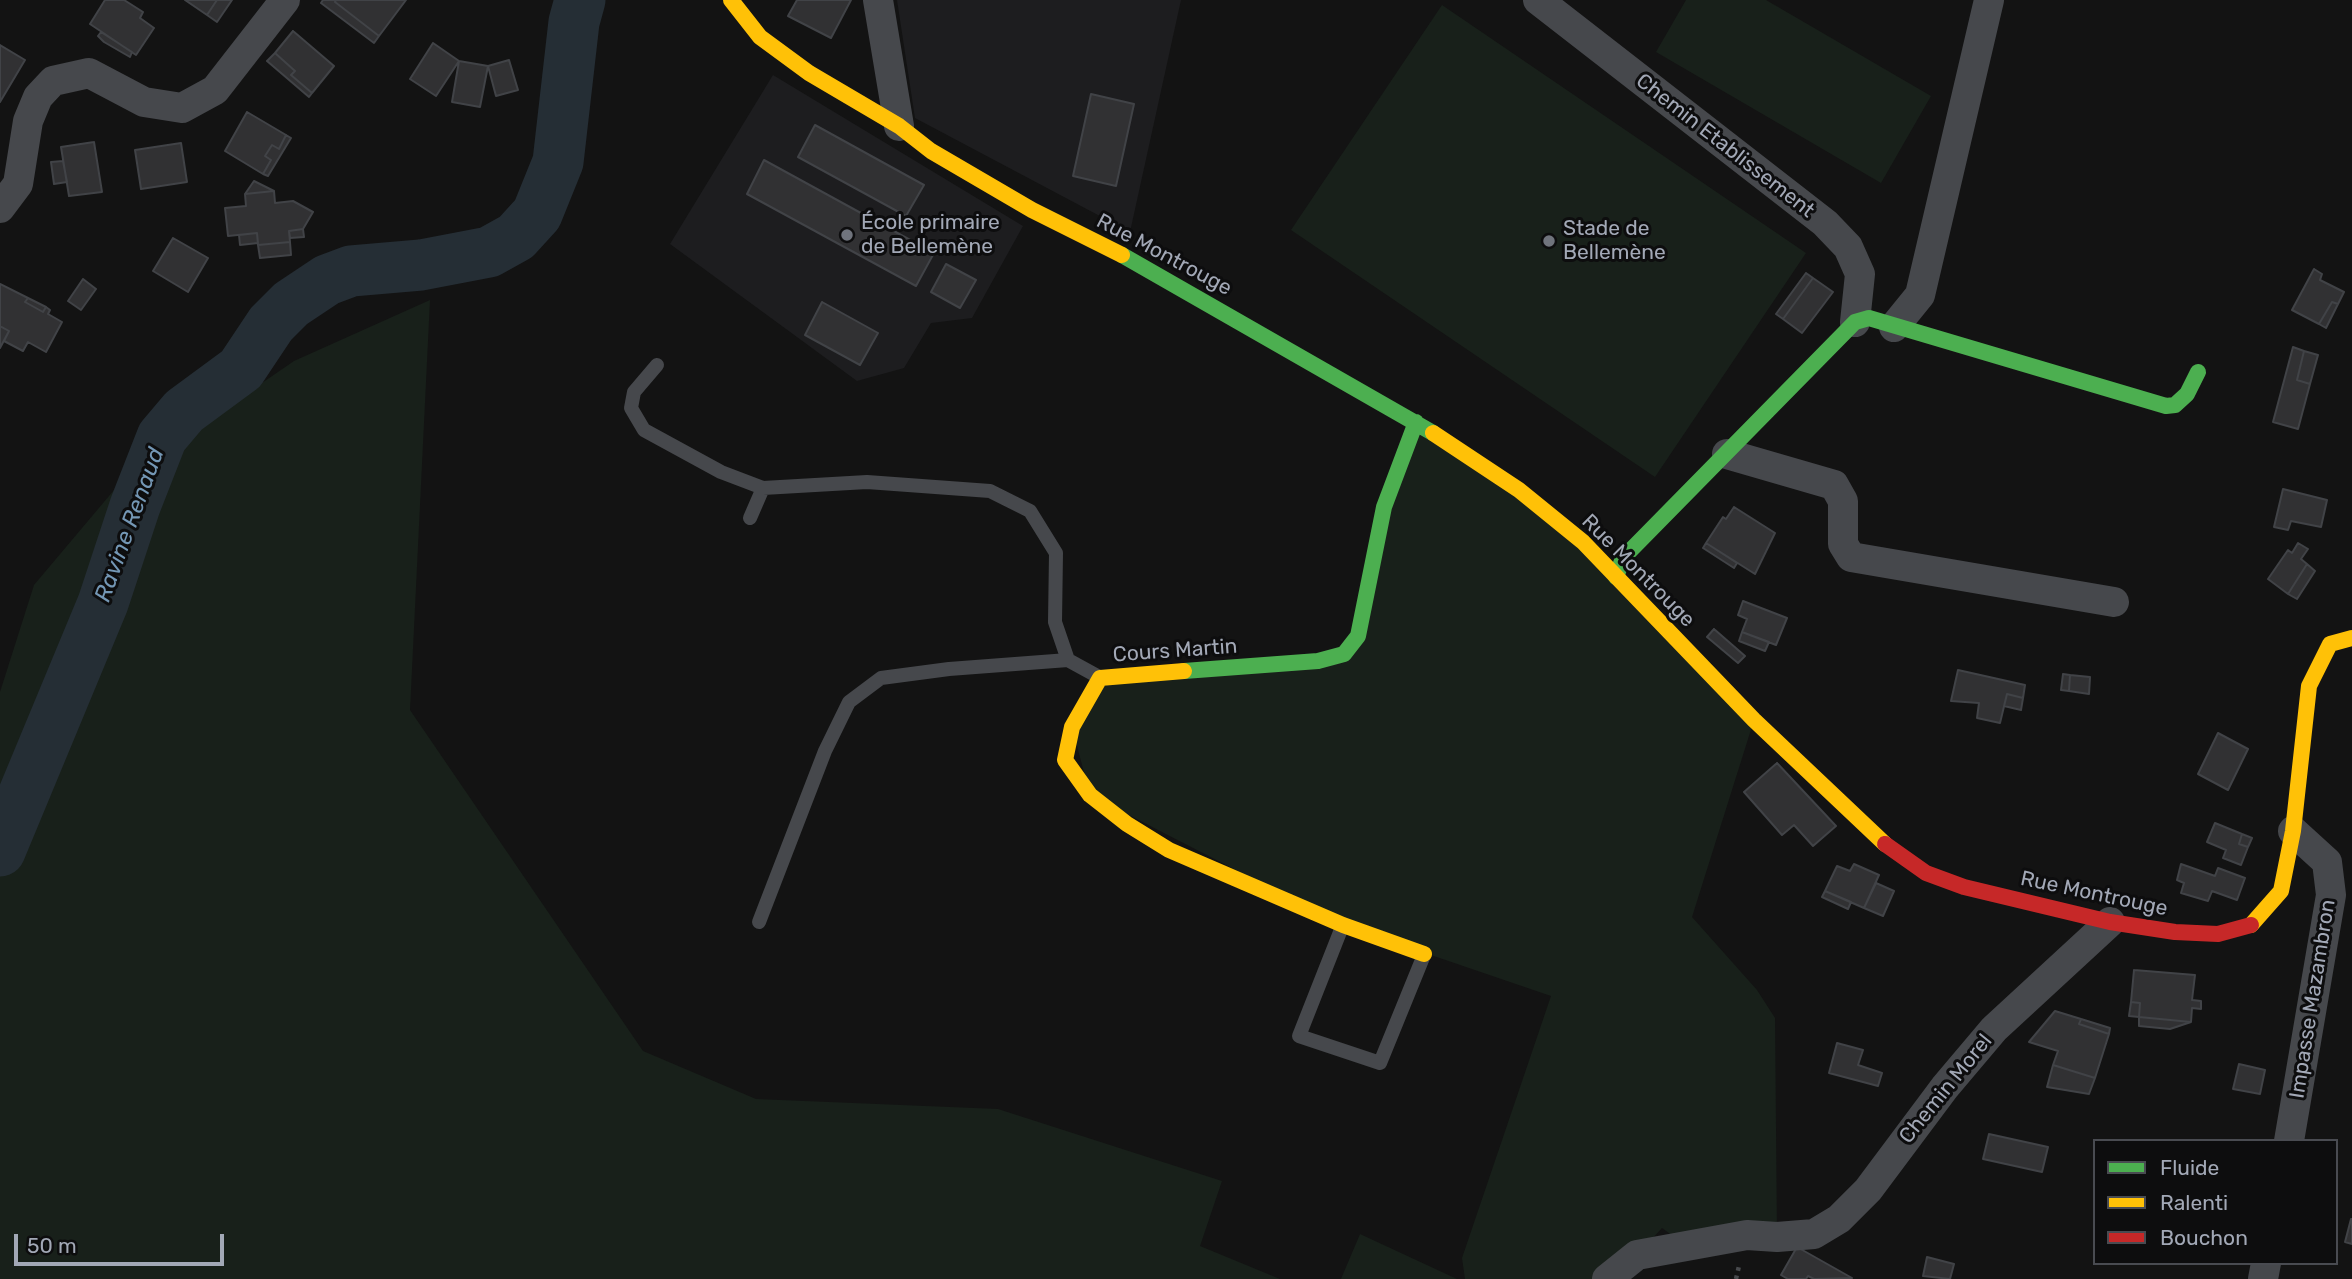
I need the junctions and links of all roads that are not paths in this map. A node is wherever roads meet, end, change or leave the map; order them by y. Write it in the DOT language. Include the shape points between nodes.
graph roads {
  1 [pos="285,0"];
  2 [pos="731,0"];
  3 [pos="878,0"];
  4 [pos="1538,0"];
  5 [pos="1989,0"];
  6 [pos="899,126"];
  7 [pos="0,208"];
  8 [pos="1855,322"];
  9 [pos="1895,327"];
  10 [pos="657,365"];
  11 [pos="2198,372"];
  12 [pos="1416,422"];
  13 [pos="1727,454"];
  14 [pos="764,488"];
  15 [pos="750,518"];
  16 [pos="1616,577"];
  17 [pos="2114,602"];
  18 [pos="2352,638"];
  19 [pos="1068,660"];
  20 [pos="1100,678"];
  21 [pos="2292,831"];
  22 [pos="759,922"];
  23 [pos="2110,922"];
  24 [pos="1343,925"];
  25 [pos="1424,954"];
  26 [pos="2290,1139"];
  27 [pos="1607,1279"];
  1 -- 7 [label="street" via="215,90 182,108 144,102 89,73 53,81 38,97 28,121 18,184"];
  2 -- 6 [label="main road, Rue Montrouge" via="760,37 809,73"];
  3 -- 6 [label="street"];
  4 -- 8 [label="street, Chemin Etablissement" via="1825,223 1848,247 1860,274"];
  5 -- 9 [label="street" via="1920,295"];
  6 -- 12 [label="main road, Rue Montrouge" via="931,151 1032,210 1149,268"];
  8 -- 9 [label="main road" via="1869,318"];
  8 -- 13 [label="main road"];
  9 -- 11 [label="main road" via="2166,406 2175,405 2187,394"];
  10 -- 14 [label="lane" via="632,400 631,408 644,430 721,472"];
  12 -- 16 [label="main road, Rue Montrouge" via="1519,490 1583,542"];
  12 -- 20 [label="main road, Cours Martin" via="1384,506 1358,636 1344,654 1318,661"];
  13 -- 16 [label="main road" via="1623,558"];
  13 -- 17 [label="street" via="1834,485 1843,501 1843,544 1851,557"];
  14 -- 15 [label="lane"];
  14 -- 19 [label="lane" via="867,482 990,491 1030,511 1056,553 1055,621"];
  16 -- 23 [label="main road, Rue Montrouge" via="1754,720 1896,855 1926,873 1964,887"];
  18 -- 21 [label="main road, Rue Montrouge" via="2330,644 2309,686"];
  19 -- 20 [label="lane"];
  19 -- 22 [label="lane" via="881,678 849,702 825,751"];
  20 -- 24 [label="main road, Cours Martin" via="1072,727 1065,760 1090,796 1169,850"];
  21 -- 23 [label="main road, Rue Montrouge" via="2281,891 2252,925 2218,934"];
  21 -- 26 [label="street, Impasse Mazambron" via="2327,862 2331,895"];
  23 -- 27 [label="street, Chemin Morel" via="1994,1029 1868,1190 1839,1219 1814,1234 1747,1235 1637,1255"];
  24 -- 25 [label="main road, Cours Martin"];
  24 -- 25 [label="lane" via="1299,1036 1380,1063"];
}
